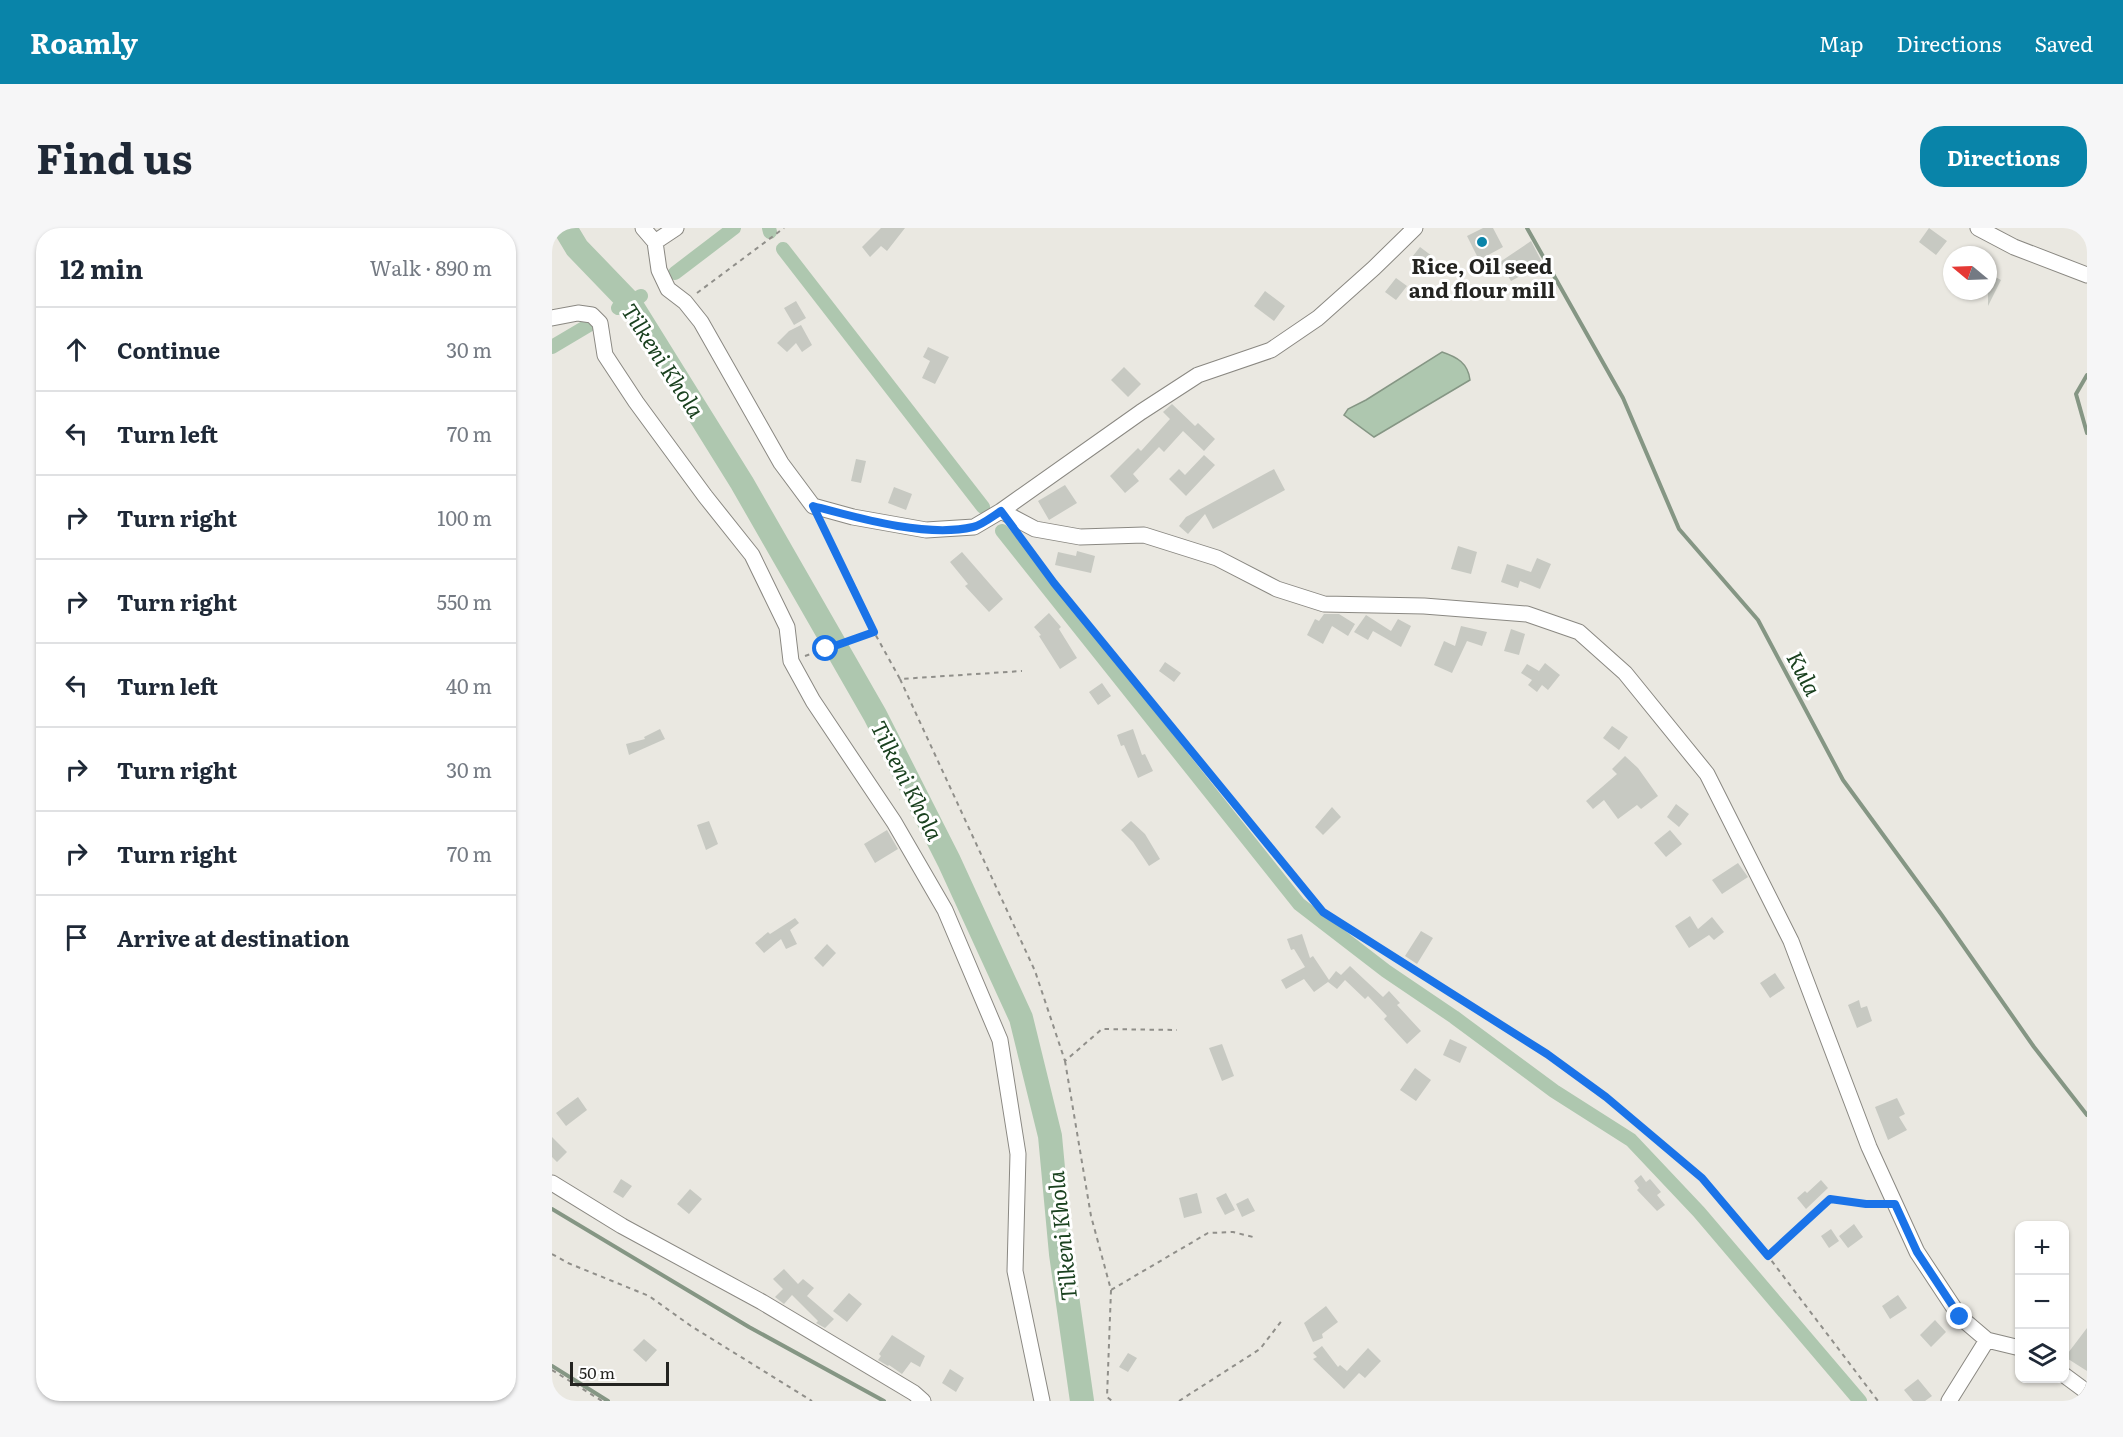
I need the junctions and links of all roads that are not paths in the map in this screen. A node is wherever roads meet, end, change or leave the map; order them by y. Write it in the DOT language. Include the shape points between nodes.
graph roads {
  1 [pos="643,228"];
  2 [pos="676,228"];
  3 [pos="1415,228"];
  4 [pos="1984,229"];
  5 [pos="655,242"];
  6 [pos="2087,275"];
  7 [pos="552,318"];
  8 [pos="1001,511"];
  9 [pos="552,1183"];
  10 [pos="1987,1340"];
  11 [pos="2015,1347"];
  12 [pos="2069,1379"];
  13 [pos="2087,1392"];
  14 [pos="923,1401"];
  15 [pos="1042,1401"];
  16 [pos="1949,1401"];
  1 -- 5 [label="street"];
  2 -- 5 [label="street"];
  3 -- 8 [label="street" via="1318,318 1271,350 1198,375"];
  4 -- 6 [label="street" via="2014,247"];
  5 -- 8 [label="street" via="659,270 668,289 701,322 781,463 813,506 926,530 974,527"];
  7 -- 15 [label="street" via="592,315 600,323 605,355 752,555 787,627 791,661 945,910 1000,1040 1018,1154 1015,1270"];
  8 -- 10 [label="street" via="1035,529 1080,537 1144,535 1217,558 1277,589 1324,604 1527,614 1579,632 1625,673 1707,774 1791,941 1869,1147 1917,1252 1960,1317"];
  9 -- 14 [label="street" via="762,1302"];
  10 -- 11 [label="street"];
  10 -- 16 [label="street"];
  12 -- 13 [label="street"];
}
